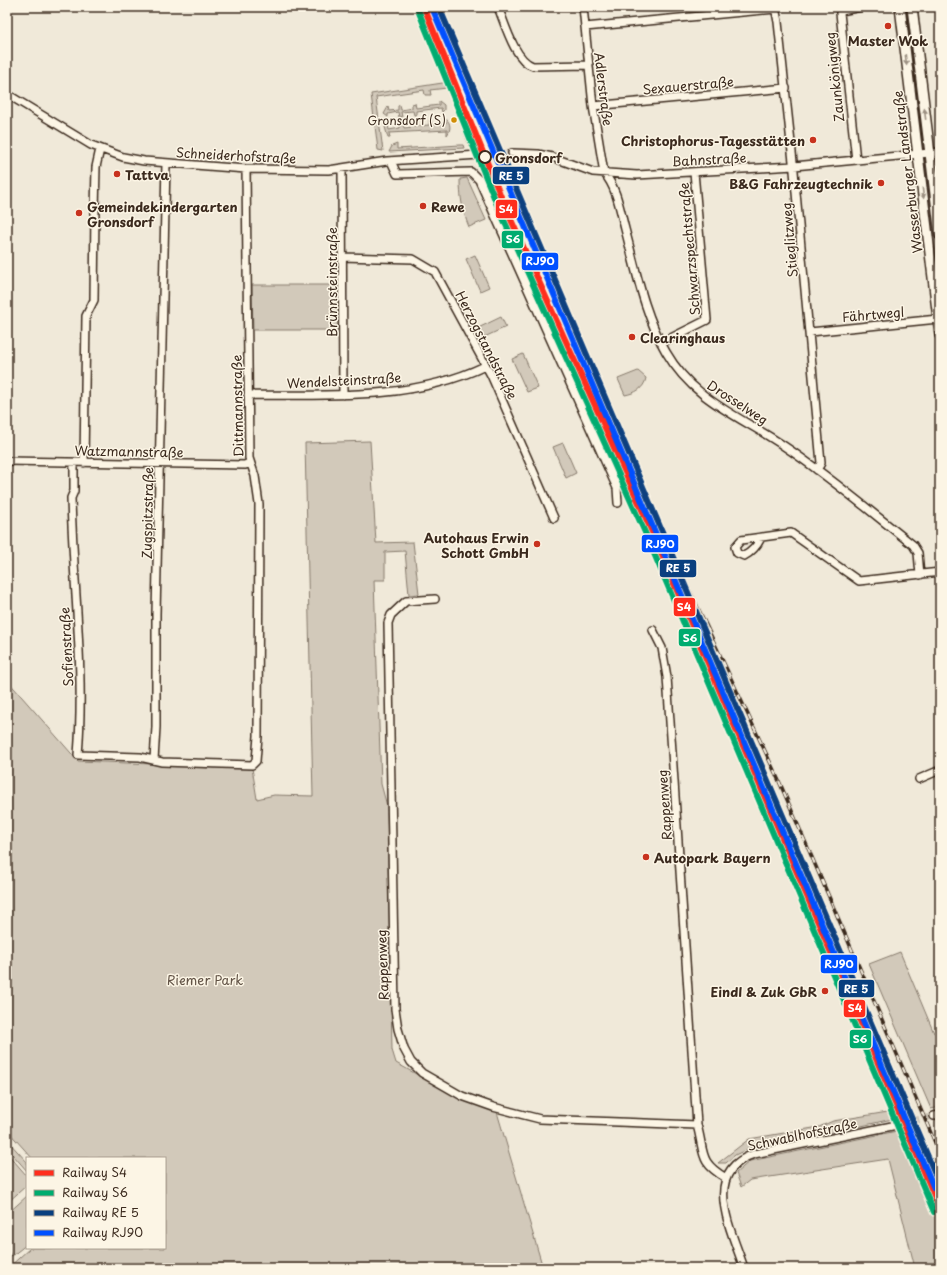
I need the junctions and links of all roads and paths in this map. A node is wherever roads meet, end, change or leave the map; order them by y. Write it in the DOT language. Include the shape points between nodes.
graph roads {
  1 [pos="498,7"];
  2 [pos="583,7"];
  3 [pos="861,7"];
  4 [pos="900,7"];
  5 [pos="912,7"];
  6 [pos="775,8"];
  7 [pos="585,27"];
  8 [pos="589,65"];
  9 [pos="786,88"];
  10 [pos="7,94"];
  11 [pos="593,106"];
  12 [pos="100,149"];
  13 [pos="940,152"];
  14 [pos="512,153"];
  15 [pos="930,153"];
  16 [pos="918,154"];
  17 [pos="479,155"];
  18 [pos="856,160"];
  19 [pos="391,161"];
  20 [pos="166,164"];
  21 [pos="794,166"];
  22 [pos="246,169"];
  23 [pos="342,169"];
  24 [pos="694,172"];
  25 [pos="604,173"];
  26 [pos="940,235"];
  27 [pos="342,257"];
  28 [pos="938,319"];
  29 [pos="810,332"];
  30 [pos="940,335"];
  31 [pos="661,343"];
  32 [pos="485,366"];
  33 [pos="248,395"];
  34 [pos="343,395"];
  35 [pos="7,461"];
  36 [pos="74,463"];
  37 [pos="84,463"];
  38 [pos="249,463"];
  39 [pos="159,464"];
  40 [pos="817,470"];
  41 [pos="618,503"];
  42 [pos="554,518"];
  43 [pos="761,538"];
  44 [pos="940,572"];
  45 [pos="920,575"];
  46 [pos="435,599"];
  47 [pos="653,630"];
  48 [pos="154,760"];
  49 [pos="940,770"];
  50 [pos="919,779"];
  51 [pos="697,1125"];
  52 [pos="892,1126"];
  53 [pos="726,1178"];
  54 [pos="744,1268"];
  1 -- 8 [label="street" via="525,64"];
  2 -- 7 [label="street, Adlerstraße"];
  3 -- 18 [label="street, Zaunkönigweg" via="840,13"];
  4 -- 16 [label="main road, Wasserburger Landstraße, one-way"];
  15 -- 5 [label="main road, Wasserburger Landstraße, one-way"];
  6 -- 7 [label="street"];
  6 -- 9 [label="street, Stieglitzweg"];
  7 -- 8 [label="street, Adlerstraße"];
  8 -- 11 [label="street, Adlerstraße"];
  9 -- 11 [label="street, Sexauerstraße"];
  9 -- 21 [label="street, Stieglitzweg"];
  10 -- 12 [label="street, Schneiderhofstraße"];
  11 -- 25 [label="street, Adlerstraße"];
  12 -- 20 [label="street, Schneiderhofstraße" via="123,157"];
  12 -- 37 [label="street" via="96,167 94,300 86,316"];
  13 -- 15 [label="street, Bahnstraße"];
  14 -- 25 [label="street, Bahnstraße" via="552,157 574,166"];
  15 -- 16 [label="street, Bahnstraße"];
  15 -- 26 [label="main road, Wasserburger Landstraße"];
  16 -- 18 [label="street, Bahnstraße"];
  16 -- 28 [label="main road, Wasserburger Landstraße, one-way"];
  17 -- 19 [label="street, Schneiderhofstraße"];
  18 -- 21 [label="street, Bahnstraße"];
  19 -- 23 [label="street, Schneiderhofstraße"];
  19 -- 41 [label="street" via="397,174 471,172 478,180 616,488"];
  20 -- 22 [label="street, Schneiderhofstraße"];
  20 -- 39 [label="street, Zugspitzstraße"];
  21 -- 24 [label="street, Bahnstraße"];
  21 -- 29 [label="street, Stieglitzweg"];
  22 -- 23 [label="street, Schneiderhofstraße"];
  22 -- 33 [label="street, Dittmannstraße"];
  23 -- 27 [label="street, Brünnsteinstraße"];
  24 -- 25 [label="street, Bahnstraße" via="637,175"];
  24 -- 31 [label="street, Schwarzspechtstraße" via="707,320"];
  25 -- 31 [label="street, Drosselweg" via="610,180 653,327"];
  27 -- 32 [label="street, Herzogstandstraße" via="413,259 429,267 440,278"];
  27 -- 34 [label="street, Brünnsteinstraße"];
  28 -- 29 [label="street, Fährtwegl"];
  28 -- 30 [label="main road, Wasserburger Landstraße"];
  29 -- 40 [label="street, Stieglitzweg" via="821,464"];
  31 -- 40 [label="street, Drosselweg" via="679,371 701,394"];
  32 -- 34 [label="street, Wendelsteinstraße" via="411,389"];
  32 -- 42 [label="street, Herzogstandstraße"];
  33 -- 34 [label="street, Wendelsteinstraße"];
  33 -- 38 [label="street, Dittmannstraße"];
  35 -- 36 [label="street, Watzmannstraße"];
  36 -- 37 [label="street, Watzmannstraße"];
  36 -- 48 [label="street, Sofienstraße" via="74,491 70,498 81,671 78,754"];
  37 -- 39 [label="street, Watzmannstraße"];
  38 -- 39 [label="street, Watzmannstraße"];
  38 -- 48 [label="street, Dittmannstraße" via="255,476 259,504 256,761 252,765"];
  39 -- 48 [label="street, Zugspitzstraße"];
  40 -- 45 [label="street, Drosselweg" via="913,545 918,553"];
  43 -- 45 [label="street" via="791,532 859,581"];
  44 -- 45 [label="street"];
  46 -- 51 [label="street, Rappenweg" via="406,601 388,623 395,1009 404,1049 411,1062 422,1073 462,1096 493,1108 540,1119"];
  47 -- 51 [label="street, Rappenweg" via="662,648 667,677"];
  49 -- 50 [label="street"];
  51 -- 53 [label="street, Rappenweg" via="706,1162"];
  52 -- 53 [label="street, Schwablhofstraße" via="754,1154 734,1165"];
  53 -- 54 [label="street" via="723,1202"];
}
